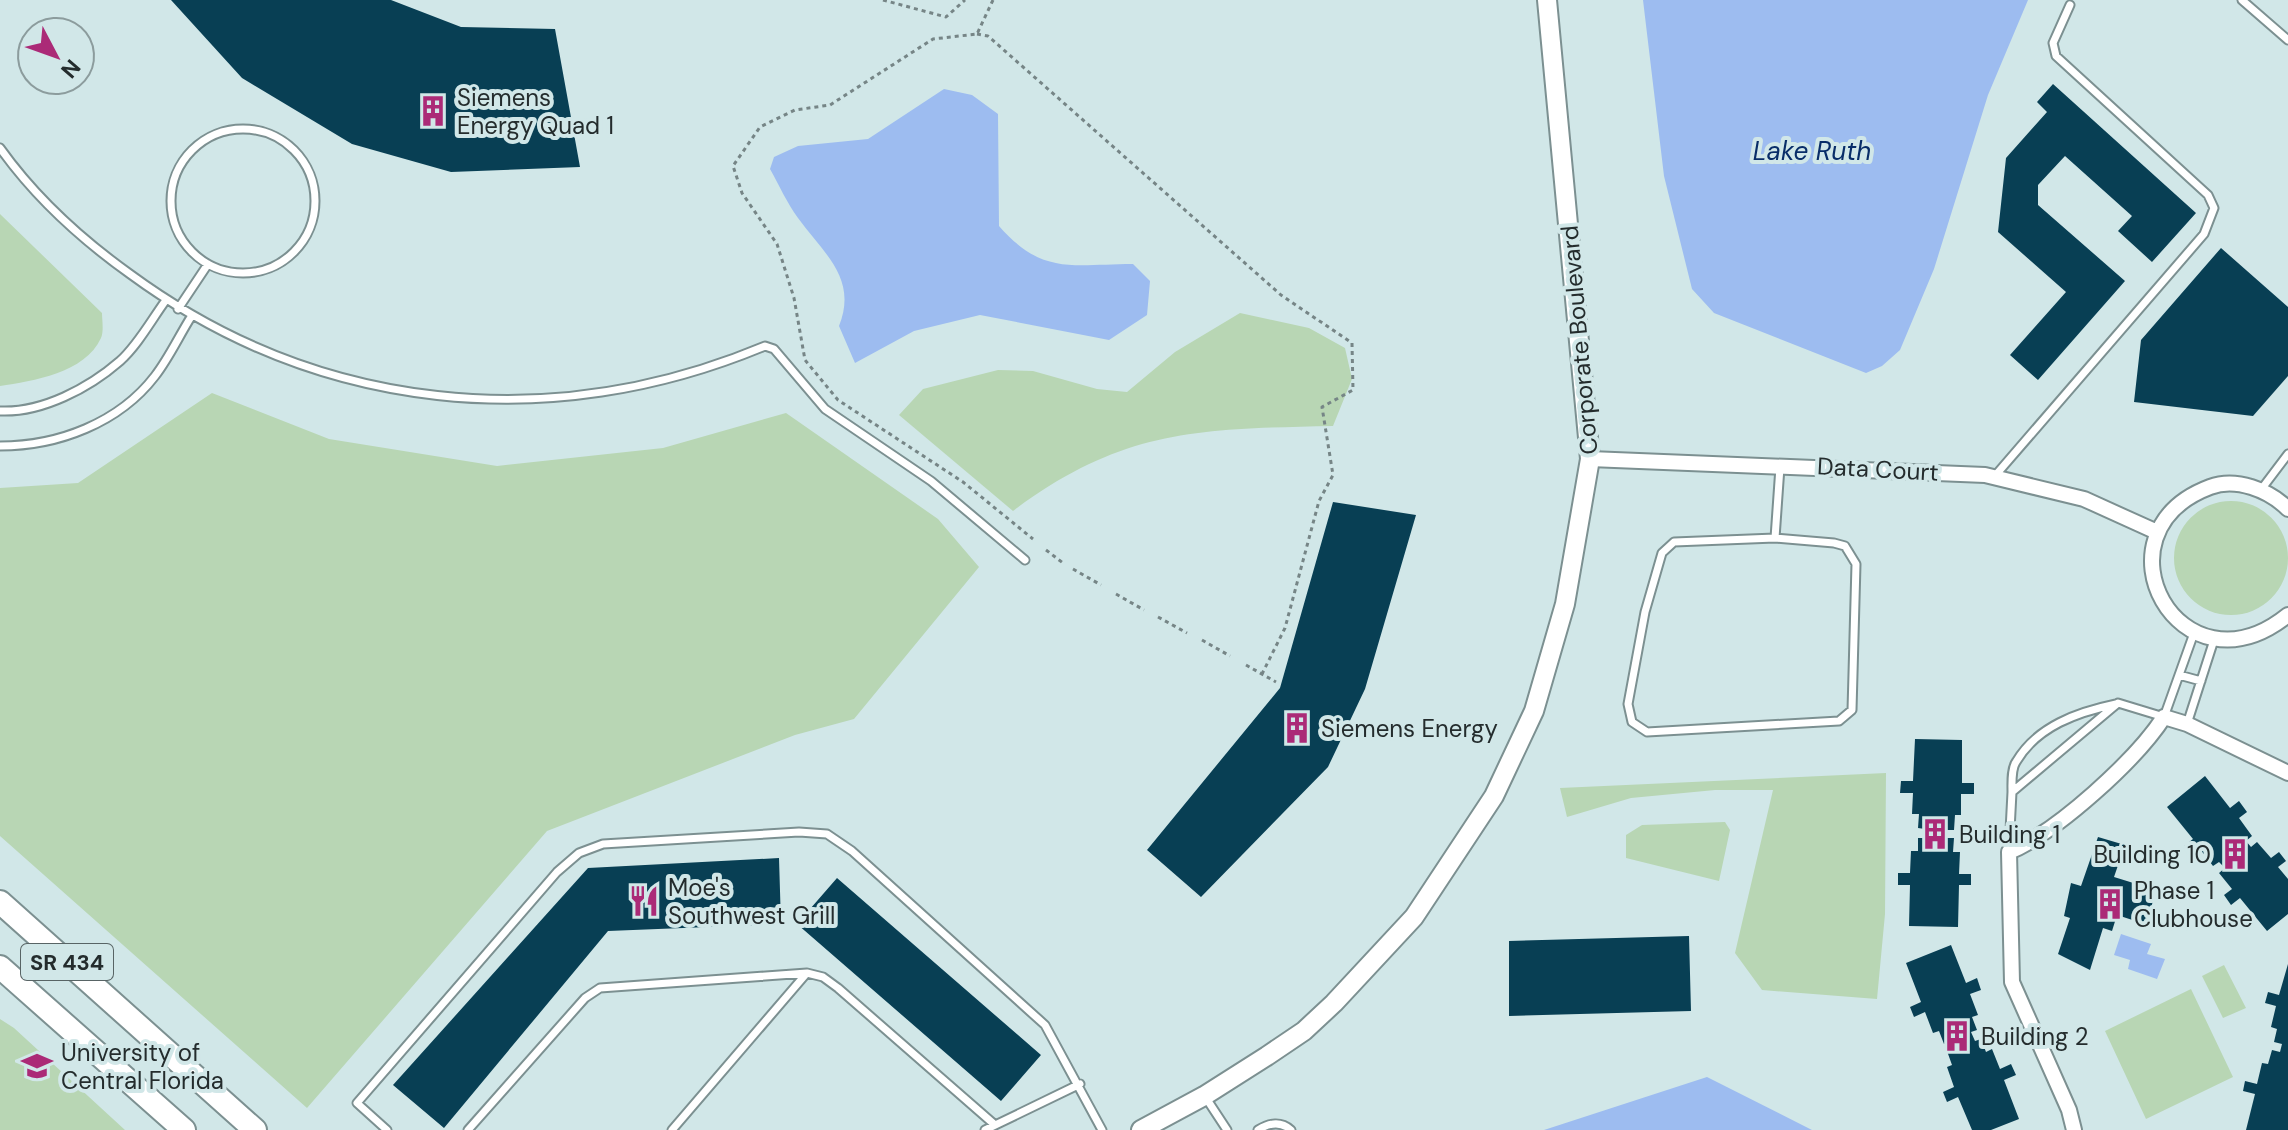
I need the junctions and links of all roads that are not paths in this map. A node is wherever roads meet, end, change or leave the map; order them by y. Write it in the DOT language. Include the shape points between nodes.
graph roads {
  1 [pos="1547,0"];
  2 [pos="2242,0"];
  3 [pos="2070,5"];
  4 [pos="2288,40"];
  5 [pos="0,148"];
  6 [pos="208,264"];
  7 [pos="166,300"];
  8 [pos="178,309"];
  9 [pos="191,317"];
  10 [pos="0,411"];
  11 [pos="0,446"];
  12 [pos="2288,454"];
  13 [pos="1590,459"];
  14 [pos="1780,464"];
  15 [pos="1994,477"];
  16 [pos="2260,491"];
  17 [pos="2288,509"];
  18 [pos="2157,532"];
  19 [pos="1775,538"];
  20 [pos="1025,560"];
  21 [pos="2288,615"];
  22 [pos="2194,633"];
  23 [pos="2214,640"];
  24 [pos="2179,675"];
  25 [pos="2201,681"];
  26 [pos="2118,703"];
  27 [pos="2164,717"];
  28 [pos="2187,724"];
  29 [pos="2286,768"];
  30 [pos="2012,792"];
  31 [pos="2009,852"];
  32 [pos="0,902"];
  33 [pos="0,967"];
  34 [pos="807,973"];
  35 [pos="1080,1084"];
  36 [pos="1204,1096"];
  37 [pos="995,1125"];
  38 [pos="184,1130"];
  39 [pos="255,1130"];
  40 [pos="387,1130"];
  41 [pos="468,1130"];
  42 [pos="672,1130"];
  43 [pos="985,1130"];
  44 [pos="1102,1130"];
  45 [pos="1141,1130"];
  46 [pos="1227,1130"];
  47 [pos="1258,1130"];
  48 [pos="1291,1130"];
  49 [pos="2074,1130"];
  1 -- 13 [label="street, Corporate Boulevard"];
  2 -- 4 [label="lane"];
  3 -- 15 [label="lane" via="2053,43 2056,56 2208,195 2214,208 2204,234"];
  5 -- 7 [label="lane" via="92,247"];
  6 -- 6 [label="lane" via="248,273 267,269 283,261 305,237 315,204 314,185 295,151 278,138 252,130 225,131 192,150 180,167 171,200 173,218 189,248"];
  6 -- 8 [label="lane"];
  7 -- 8 [label="lane"];
  7 -- 10 [label="lane" via="122,359 78,391 18,412"];
  8 -- 9 [label="lane"];
  9 -- 11 [label="lane" via="155,375 127,405 81,431 27,446"];
  9 -- 20 [label="lane" via="319,372 411,393 505,402 660,381 722,365 765,346 774,349 825,409 931,481"];
  12 -- 16 [label="lane"];
  13 -- 14 [label="street, Data Court"];
  13 -- 36 [label="street, Corporate Boulevard" via="1565,604 1534,711 1494,796 1414,917 1334,1003 1304,1031"];
  14 -- 15 [label="street, Data Court"];
  14 -- 19 [label="lane"];
  15 -- 18 [label="street, Data Court" via="2084,499"];
  16 -- 17 [label="street"];
  16 -- 18 [label="street" via="2216,485 2190,494 2169,512"];
  18 -- 22 [label="street" via="2151,559 2154,586 2166,610"];
  19 -- 19 [label="lane" via="1674,542 1662,553 1628,704 1632,722 1647,732 1839,721 1852,710 1856,564 1845,546"];
  21 -- 23 [label="street" via="2267,632 2241,641"];
  22 -- 23 [label="street"];
  22 -- 24 [label="lane"];
  23 -- 25 [label="lane"];
  24 -- 25 [label="lane"];
  24 -- 27 [label="lane"];
  25 -- 28 [label="lane"];
  26 -- 27 [label="lane"];
  26 -- 30 [label="lane"];
  26 -- 30 [label="lane" via="2082,712 2046,730 2014,763"];
  27 -- 28 [label="street"];
  27 -- 31 [label="street" via="2147,743 2068,812 2034,841"];
  28 -- 29 [label="street"];
  30 -- 31 [label="lane"];
  31 -- 49 [label="street" via="2012,982"];
  32 -- 39 [label="main road, SR 434"];
  33 -- 38 [label="main road, SR 434"];
  34 -- 37 [label="lane" via="838,988"];
  34 -- 41 [label="lane" via="600,988 585,998"];
  34 -- 42 [label="lane"];
  35 -- 37 [label="lane"];
  35 -- 40 [label="lane" via="1045,1025 827,834 633,842 579,853 557,872 357,1103"];
  35 -- 44 [label="lane"];
  36 -- 45 [label="street, Corporate Boulevard"];
  36 -- 46 [label="lane"];
  37 -- 43 [label="lane"];
  47 -- 48 [label="lane" via="1268,1124"];
}
